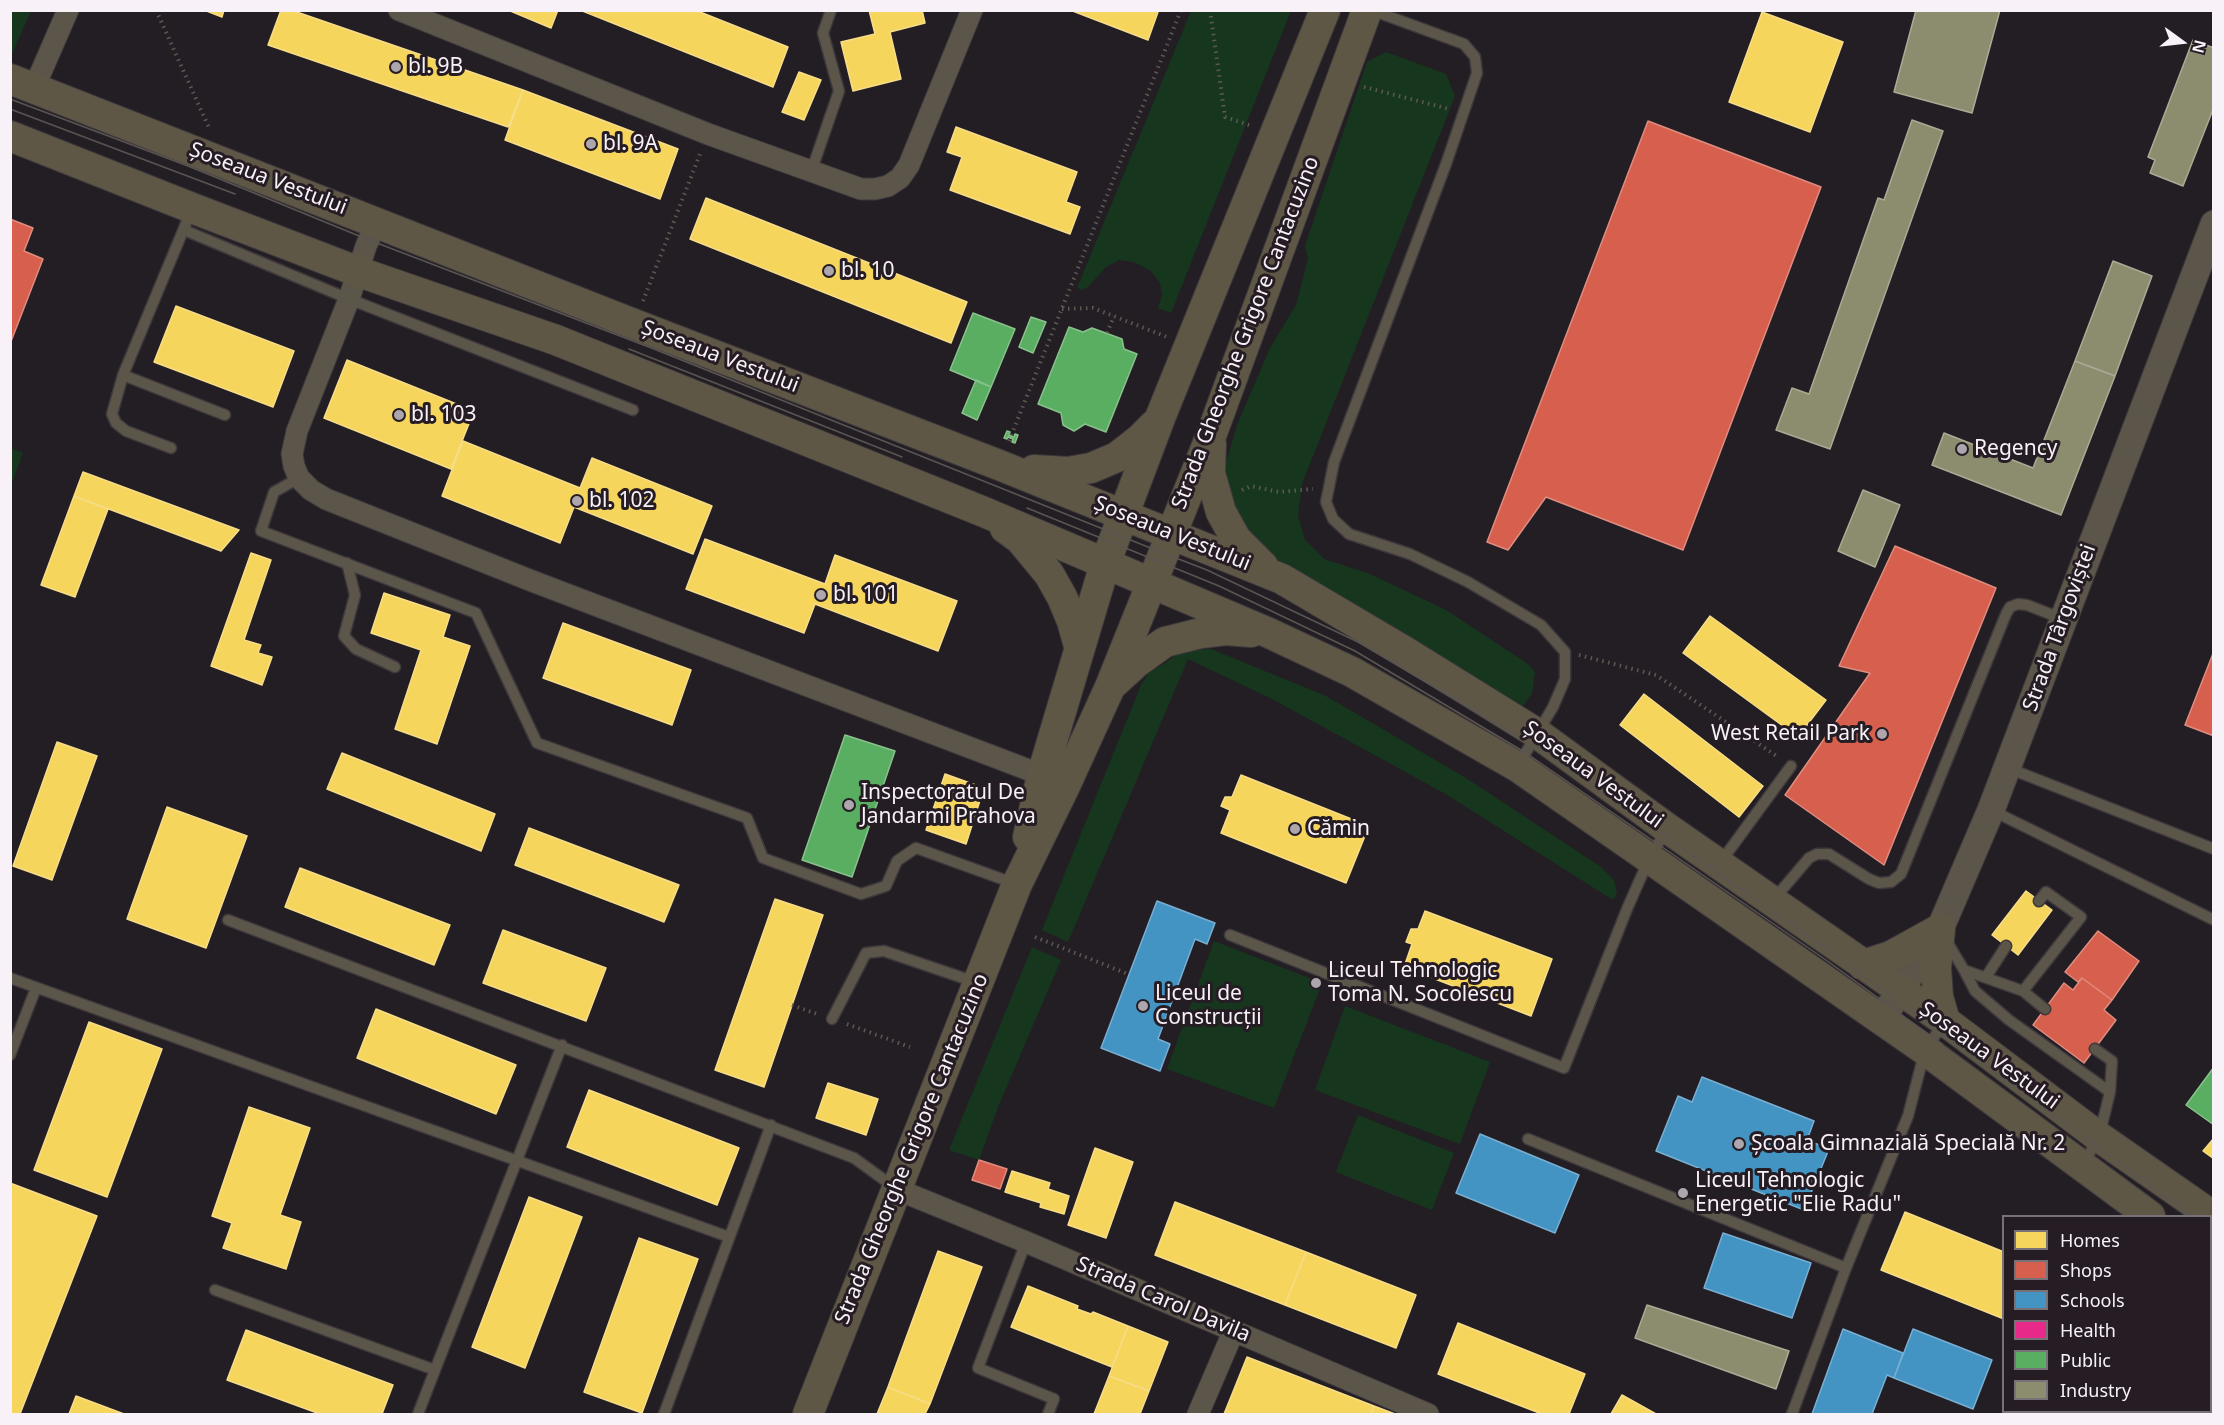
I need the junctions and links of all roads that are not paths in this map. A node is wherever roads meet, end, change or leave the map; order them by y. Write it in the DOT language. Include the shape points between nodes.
graph roads {
  1 [pos="68,10"];
  2 [pos="399,10"];
  3 [pos="831,10"];
  4 [pos="972,10"];
  5 [pos="1325,10"];
  6 [pos="1369,10"];
  7 [pos="22,83"];
  8 [pos="10,136"];
  9 [pos="811,172"];
  10 [pos="188,219"];
  11 [pos="377,222"];
  12 [pos="2214,224"];
  13 [pos="354,286"];
  14 [pos="123,375"];
  15 [pos="633,410"];
  16 [pos="225,415"];
  17 [pos="1160,418"];
  18 [pos="1212,433"];
  19 [pos="171,448"];
  20 [pos="1002,466"];
  21 [pos="299,478"];
  22 [pos="984,512"];
  23 [pos="1124,514"];
  24 [pos="1171,534"];
  25 [pos="347,563"];
  26 [pos="1105,564"];
  27 [pos="1282,579"];
  28 [pos="1150,584"];
  29 [pos="2063,619"];
  30 [pos="1269,633"];
  31 [pos="1079,646"];
  32 [pos="395,667"];
  33 [pos="1110,687"];
  34 [pos="1538,734"];
  35 [pos="1791,766"];
  36 [pos="1518,767"];
  37 [pos="2007,768"];
  38 [pos="1042,775"];
  39 [pos="1991,810"];
  40 [pos="1667,828"];
  41 [pos="2214,849"];
  42 [pos="1649,859"];
  43 [pos="1719,865"];
  44 [pos="1017,884"];
  45 [pos="2039,901"];
  46 [pos="1772,902"];
  47 [pos="228,920"];
  48 [pos="2214,920"];
  49 [pos="1940,929"];
  50 [pos="1230,935"];
  51 [pos="2006,946"];
  52 [pos="1863,965"];
  53 [pos="1964,970"];
  54 [pos="1986,977"];
  55 [pos="10,978"];
  56 [pos="978,983"];
  57 [pos="36,988"];
  58 [pos="2023,991"];
  59 [pos="1900,992"];
  60 [pos="2045,1009"];
  61 [pos="832,1019"];
  62 [pos="1881,1020"];
  63 [pos="1945,1022"];
  64 [pos="562,1045"];
  65 [pos="2095,1049"];
  66 [pos="1926,1050"];
  67 [pos="10,1055"];
  68 [pos="2110,1092"];
  69 [pos="771,1125"];
  70 [pos="2099,1137"];
  71 [pos="1528,1139"];
  72 [pos="515,1161"];
  73 [pos="2082,1166"];
  74 [pos="896,1189"];
  75 [pos="2149,1215"];
  76 [pos="2211,1215"];
  77 [pos="729,1237"];
  78 [pos="1026,1242"];
  79 [pos="1846,1268"];
  80 [pos="215,1290"];
  81 [pos="1234,1330"];
  82 [pos="435,1370"];
  83 [pos="418,1414"];
  84 [pos="664,1414"];
  85 [pos="808,1414"];
  86 [pos="1048,1414"];
  87 [pos="1198,1414"];
  88 [pos="1428,1414"];
  89 [pos="1792,1414"];
  1 -- 7 [label="street"];
  2 -- 9 [label="street"];
  3 -- 9 [label="lane" via="823,33 839,91"];
  4 -- 9 [label="street" via="909,165 900,178 888,186 861,189"];
  5 -- 17 [label="main road, Strada Gheorghe Grigore Cantacuzino"];
  6 -- 18 [label="main road, Strada Gheorghe Grigore Cantacuzino"];
  6 -- 34 [label="lane" via="1464,44 1475,57 1477,74 1334,462 1326,502 1334,519 1349,534 1410,554 1468,582 1541,625 1565,652 1565,679"];
  7 -- 11 [label="main road, Șoseaua Vestului"];
  8 -- 10 [label="main road, Șoseaua Vestului"];
  10 -- 13 [label="main road, Șoseaua Vestului"];
  10 -- 14 [label="lane"];
  11 -- 13 [label="street"];
  11 -- 20 [label="main road, Șoseaua Vestului"];
  12 -- 29 [label="street, Strada Târgoviștei"];
  13 -- 15 [label="lane"];
  13 -- 21 [label="street" via="297,432 292,454"];
  13 -- 22 [label="main road, Șoseaua Vestului" via="556,340"];
  14 -- 16 [label="lane"];
  14 -- 19 [label="lane" via="112,414 116,423 126,431"];
  17 -- 20 [label="main road" via="1125,451 1091,468 1050,472"];
  17 -- 23 [label="main road, Strada Gheorghe Grigore Cantacuzino"];
  18 -- 24 [label="main road, Strada Gheorghe Grigore Cantacuzino"];
  18 -- 27 [label="main road" via="1210,473 1221,512 1236,539 1257,562"];
  20 -- 23 [label="main road, Șoseaua Vestului"];
  21 -- 25 [label="lane" via="274,492 261,531"];
  21 -- 38 [label="street" via="326,499"];
  22 -- 26 [label="main road, Șoseaua Vestului"];
  22 -- 31 [label="main road" via="1020,539 1049,574 1062,597"];
  23 -- 24 [label="main road, Șoseaua Vestului"];
  23 -- 26 [label="main road, Strada Gheorghe Grigore Cantacuzino"];
  24 -- 27 [label="main road, Șoseaua Vestului"];
  24 -- 28 [label="main road, Strada Gheorghe Grigore Cantacuzino"];
  25 -- 32 [label="lane" via="355,595 344,636 356,649"];
  25 -- 44 [label="lane" via="476,613 537,742 747,818 764,858 861,894 886,886 897,861 916,848"];
  26 -- 28 [label="main road, Șoseaua Vestului"];
  26 -- 31 [label="main road, Strada Gheorghe Grigore Cantacuzino"];
  27 -- 34 [label="main road, Șoseaua Vestului"];
  28 -- 30 [label="main road, Șoseaua Vestului"];
  28 -- 33 [label="main road, Strada Gheorghe Grigore Cantacuzino"];
  29 -- 37 [label="street, Strada Târgoviștei"];
  29 -- 46 [label="lane" via="2027,605 2010,607 1901,874 1891,882 1879,883 1829,854 1817,854 1809,858"];
  30 -- 33 [label="main road" via="1226,630 1165,642"];
  30 -- 36 [label="main road, Șoseaua Vestului" via="1382,688"];
  31 -- 38 [label="main road, Strada Gheorghe Grigore Cantacuzino"];
  33 -- 44 [label="main road, Strada Gheorghe Grigore Cantacuzino"];
  34 -- 36 [label="lane"];
  34 -- 40 [label="main road, Șoseaua Vestului"];
  35 -- 43 [label="lane"];
  36 -- 42 [label="main road, Șoseaua Vestului"];
  37 -- 39 [label="street, Strada Târgoviștei"];
  37 -- 41 [label="lane"];
  38 -- 44 [label="main road, Strada Gheorghe Grigore Cantacuzino"];
  39 -- 48 [label="lane"];
  39 -- 49 [label="street, Strada Târgoviștei"];
  40 -- 42 [label="lane"];
  40 -- 43 [label="main road, Șoseaua Vestului"];
  42 -- 50 [label="lane" via="1564,1068"];
  42 -- 62 [label="main road, Șoseaua Vestului"];
  43 -- 46 [label="main road, Șoseaua Vestului"];
  44 -- 56 [label="main road, Strada Gheorghe Grigore Cantacuzino"];
  45 -- 58 [label="lane" via="2046,892 2082,917"];
  46 -- 52 [label="main road, Șoseaua Vestului"];
  47 -- 64 [label="lane"];
  49 -- 52 [label="main road" via="1891,956"];
  49 -- 53 [label="lane"];
  49 -- 59 [label="street, Strada Târgoviștei"];
  49 -- 63 [label="main road" via="1936,968"];
  51 -- 54 [label="lane"];
  52 -- 59 [label="main road, Șoseaua Vestului"];
  53 -- 54 [label="lane"];
  53 -- 68 [label="lane" via="1975,991 2009,1020"];
  54 -- 58 [label="lane"];
  55 -- 57 [label="lane"];
  56 -- 61 [label="lane" via="884,951 866,953"];
  56 -- 74 [label="main road, Strada Gheorghe Grigore Cantacuzino"];
  57 -- 67 [label="lane"];
  57 -- 72 [label="lane"];
  58 -- 60 [label="lane"];
  59 -- 62 [label="street, Strada Târgoviștei"];
  59 -- 63 [label="main road, Șoseaua Vestului"];
  62 -- 66 [label="main road, Șoseaua Vestului"];
  63 -- 66 [label="lane"];
  63 -- 70 [label="main road, Șoseaua Vestului"];
  64 -- 69 [label="lane"];
  64 -- 72 [label="lane"];
  65 -- 68 [label="lane" via="2112,1061"];
  66 -- 73 [label="main road, Șoseaua Vestului"];
  66 -- 79 [label="lane" via="1908,1116"];
  68 -- 70 [label="lane"];
  69 -- 74 [label="lane" via="854,1158"];
  69 -- 77 [label="lane"];
  70 -- 73 [label="lane"];
  70 -- 76 [label="main road, Șoseaua Vestului"];
  71 -- 79 [label="lane"];
  72 -- 77 [label="lane"];
  72 -- 82 [label="lane"];
  73 -- 75 [label="main road, Șoseaua Vestului"];
  74 -- 78 [label="street, Strada Carol Davila"];
  74 -- 85 [label="main road, Strada Gheorghe Grigore Cantacuzino"];
  77 -- 84 [label="lane"];
  78 -- 81 [label="street, Strada Carol Davila"];
  78 -- 86 [label="lane" via="978,1368 1054,1399"];
  79 -- 89 [label="lane"];
  80 -- 82 [label="lane"];
  81 -- 87 [label="street"];
  81 -- 88 [label="street, Strada Carol Davila"];
  82 -- 83 [label="lane"];
}
